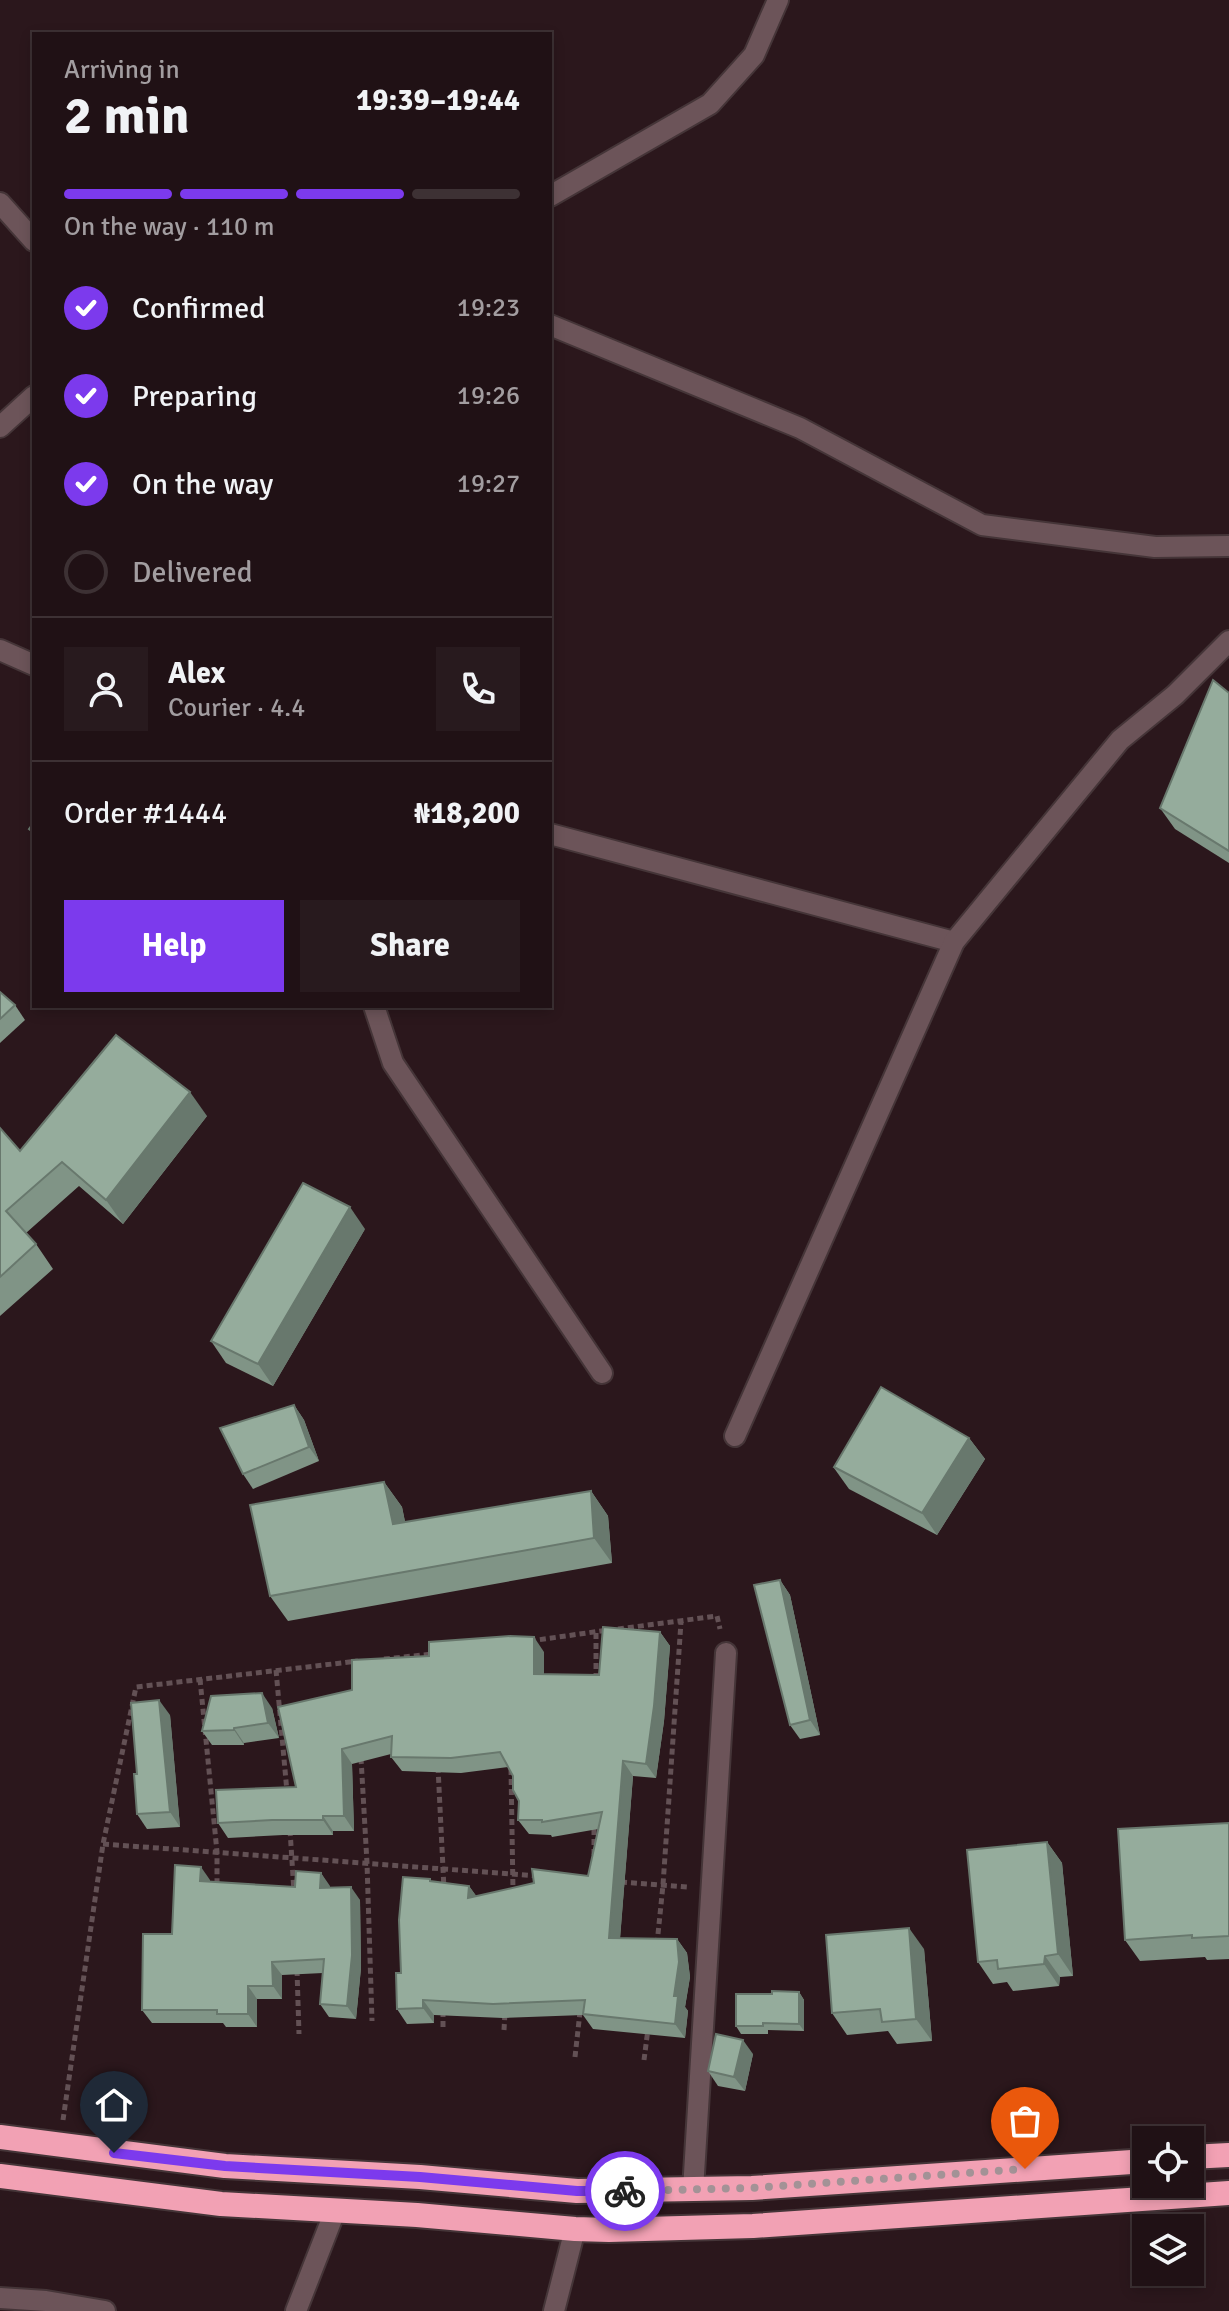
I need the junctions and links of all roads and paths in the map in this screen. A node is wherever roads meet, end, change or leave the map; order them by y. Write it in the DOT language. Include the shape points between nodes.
graph roads {
  1 [pos="778,0"];
  2 [pos="552,195"];
  3 [pos="0,203"];
  4 [pos="32,239"];
  5 [pos="552,326"];
  6 [pos="32,398"];
  7 [pos="0,427"];
  8 [pos="1229,546"];
  9 [pos="1229,641"];
  10 [pos="0,650"];
  11 [pos="32,664"];
  12 [pos="552,835"];
  13 [pos="954,942"];
  14 [pos="375,1008"];
  15 [pos="602,1373"];
  16 [pos="735,1436"];
  17 [pos="681,1622"];
  18 [pos="596,1632"];
  19 [pos="522,1642"];
  20 [pos="447,1652"];
  21 [pos="726,1653"];
  22 [pos="276,1670"];
  23 [pos="200,1679"];
  24 [pos="596,1694"];
  25 [pos="361,1755"];
  26 [pos="438,1762"];
  27 [pos="511,1767"];
  28 [pos="287,1795"];
  29 [pos="594,1818"];
  30 [pos="290,1827"];
  31 [pos="103,1844"];
  32 [pos="217,1852"];
  33 [pos="293,1858"];
  34 [pos="367,1863"];
  35 [pos="594,1864"];
  36 [pos="444,1869"];
  37 [pos="514,1874"];
  38 [pos="546,1877"];
  39 [pos="607,1881"];
  40 [pos="663,1885"];
  41 [pos="712,1889"];
  42 [pos="217,1900"];
  43 [pos="444,1901"];
  44 [pos="295,1902"];
  45 [pos="512,1905"];
  46 [pos="655,1958"];
  47 [pos="297,1961"];
  48 [pos="443,1996"];
  49 [pos="581,1998"];
  50 [pos="506,1999"];
  51 [pos="649,2016"];
  52 [pos="372,2021"];
  53 [pos="443,2027"];
  54 [pos="504,2030"];
  55 [pos="299,2034"];
  56 [pos="575,2057"];
  57 [pos="644,2060"];
  58 [pos="0,2137"];
  59 [pos="59,2146"];
  60 [pos="1229,2155"];
  61 [pos="1204,2156"];
  62 [pos="1132,2162"];
  63 [pos="0,2176"];
  64 [pos="693,2190"];
  65 [pos="1229,2193"];
  66 [pos="335,2211"];
  67 [pos="575,2229"];
  68 [pos="0,2298"];
  69 [pos="44,2306"];
  70 [pos="105,2311"];
  71 [pos="296,2311"];
  72 [pos="554,2311"];
  1 -- 2 [label="street" via="754,55 710,104"];
  3 -- 4 [label="street"];
  5 -- 8 [label="street" via="800,428 982,525 1155,547"];
  6 -- 7 [label="street"];
  9 -- 13 [label="street" via="1120,740"];
  10 -- 11 [label="street"];
  12 -- 13 [label="street"];
  13 -- 16 [label="street"];
  14 -- 15 [label="street" via="393,1063"];
  17 -- 18 [label="path"];
  17 -- 21 [label="path" via="717,1616"];
  17 -- 40 [label="path"];
  18 -- 19 [label="path"];
  18 -- 24 [label="path"];
  20 -- 22 [label="path"];
  21 -- 41 [label="street"];
  22 -- 23 [label="path"];
  22 -- 28 [label="path"];
  23 -- 31 [label="path" via="136,1687"];
  23 -- 32 [label="path"];
  25 -- 34 [label="path"];
  26 -- 36 [label="path"];
  27 -- 37 [label="path"];
  29 -- 35 [label="path"];
  30 -- 33 [label="path"];
  31 -- 32 [label="path"];
  31 -- 59 [label="path"];
  32 -- 33 [label="path"];
  32 -- 42 [label="path"];
  33 -- 34 [label="path"];
  33 -- 44 [label="path"];
  34 -- 36 [label="path"];
  34 -- 52 [label="path"];
  36 -- 37 [label="path"];
  36 -- 43 [label="path"];
  37 -- 38 [label="path"];
  37 -- 45 [label="path"];
  39 -- 40 [label="path"];
  40 -- 41 [label="path"];
  40 -- 46 [label="path"];
  41 -- 64 [label="street"];
  47 -- 55 [label="path"];
  48 -- 53 [label="path"];
  49 -- 56 [label="path"];
  50 -- 54 [label="path"];
  51 -- 57 [label="path"];
  58 -- 59 [label="highway"];
  59 -- 64 [label="highway" via="225,2166 577,2191"];
  60 -- 61 [label="highway"];
  62 -- 64 [label="highway"];
  63 -- 66 [label="highway" via="221,2204"];
  65 -- 67 [label="highway" via="753,2226"];
  66 -- 67 [label="highway"];
  66 -- 71 [label="street"];
  67 -- 72 [label="street"];
  68 -- 69 [label="street"];
  69 -- 70 [label="street"];
}
